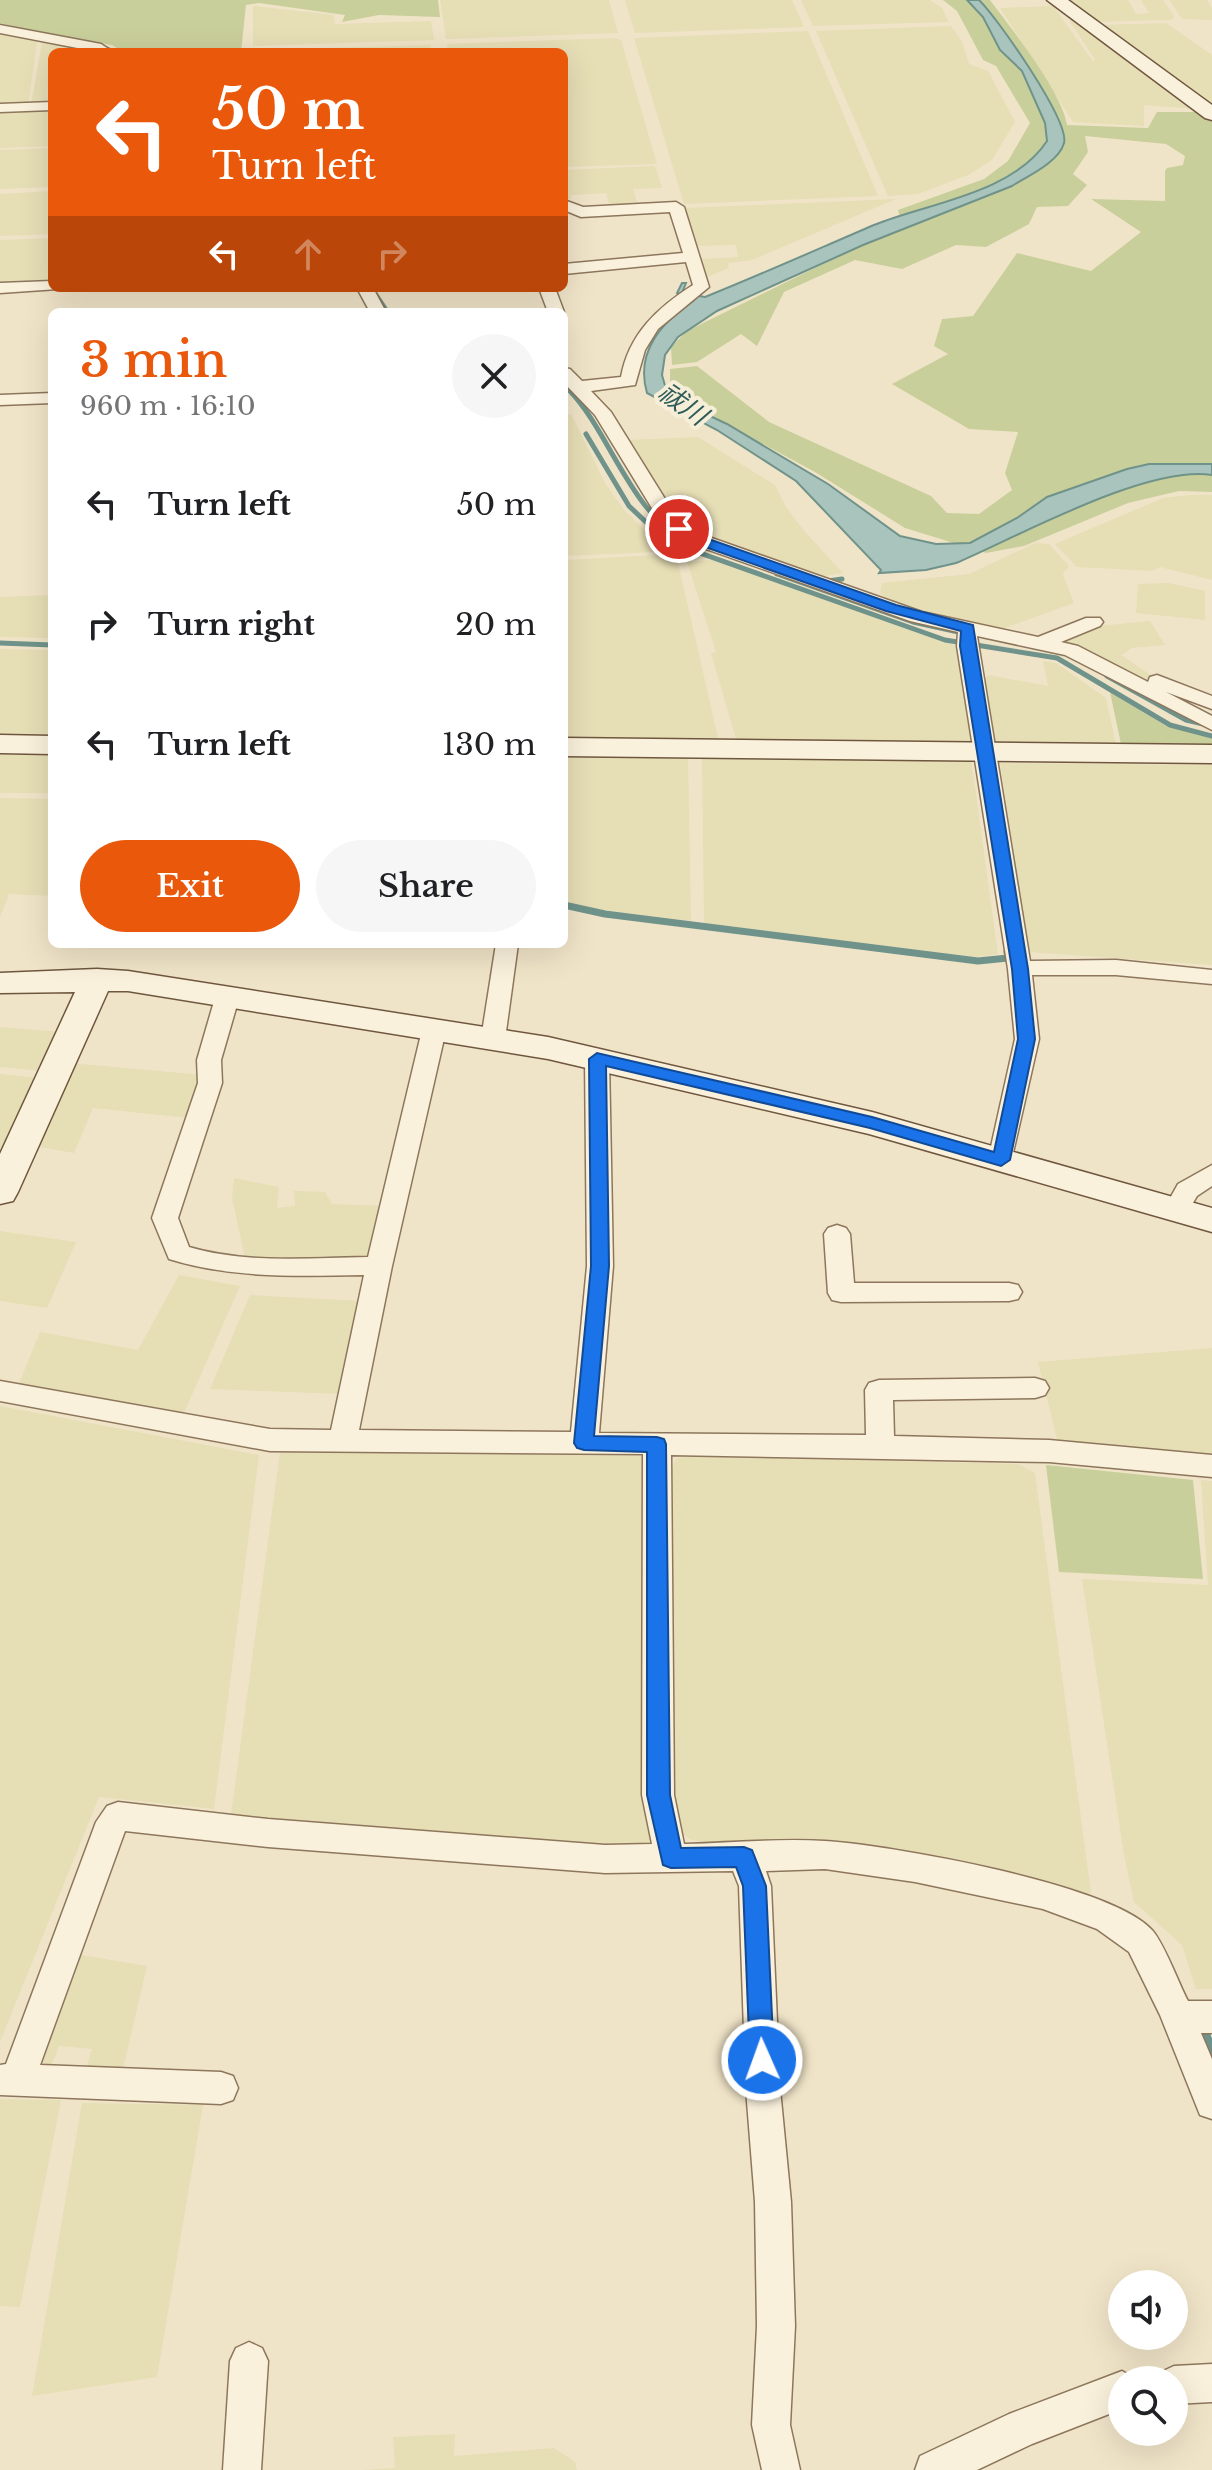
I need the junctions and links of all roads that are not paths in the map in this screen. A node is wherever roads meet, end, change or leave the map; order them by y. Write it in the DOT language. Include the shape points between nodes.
graph roads {
  1 [pos="1056,0"];
  2 [pos="0,29"];
  3 [pos="101,48"];
  4 [pos="48,106"];
  5 [pos="0,108"];
  6 [pos="1212,114"];
  7 [pos="568,207"];
  8 [pos="692,257"];
  9 [pos="568,269"];
  10 [pos="48,286"];
  11 [pos="0,288"];
  12 [pos="573,391"];
  13 [pos="48,398"];
  14 [pos="0,400"];
  15 [pos="1093,622"];
  16 [pos="968,636"];
  17 [pos="1041,643"];
  18 [pos="1143,689"];
  19 [pos="1212,703"];
  20 [pos="1212,724"];
  21 [pos="0,744"];
  22 [pos="48,745"];
  23 [pos="568,747"];
  24 [pos="984,750"];
  25 [pos="1212,754"];
  26 [pos="506,948"];
  27 [pos="1020,969"];
  28 [pos="1212,977"];
  29 [pos="97,979"];
  30 [pos="0,983"];
  31 [pos="227,998"];
  32 [pos="434,1030"];
  33 [pos="493,1039"];
  34 [pos="597,1059"];
  35 [pos="1001,1160"];
  36 [pos="1212,1174"];
  37 [pos="0,1192"];
  38 [pos="1177,1209"];
  39 [pos="1212,1220"];
  40 [pos="837,1234"];
  41 [pos="379,1266"];
  42 [pos="1009,1292"];
  43 [pos="1035,1388"];
  44 [pos="0,1391"];
  45 [pos="343,1441"];
  46 [pos="584,1443"];
  47 [pos="657,1444"];
  48 [pos="880,1446"];
  49 [pos="1212,1466"];
  50 [pos="744,1857"];
  51 [pos="671,1858"];
  52 [pos="1189,2017"];
  53 [pos="8,2080"];
  54 [pos="221,2088"];
  55 [pos="1212,2103"];
  56 [pos="249,2361"];
  57 [pos="1212,2383"];
  58 [pos="1188,2384"];
  59 [pos="1108,2395"];
  60 [pos="242,2470"];
  61 [pos="781,2470"];
  62 [pos="934,2470"];
  1 -- 6 [label="street"];
  2 -- 3 [label="street"];
  4 -- 5 [label="street"];
  7 -- 8 [label="street" via="581,212 676,207"];
  8 -- 9 [label="street"];
  8 -- 12 [label="street" via="701,287 650,325 638,344 629,381"];
  10 -- 11 [label="street"];
  12 -- 16 [label="street" via="679,529"];
  13 -- 14 [label="street"];
  15 -- 17 [label="street"];
  16 -- 17 [label="street"];
  16 -- 24 [label="street"];
  17 -- 18 [label="street" via="1081,654"];
  18 -- 19 [label="street" via="1159,679"];
  18 -- 20 [label="street"];
  21 -- 22 [label="street"];
  23 -- 24 [label="street"];
  24 -- 25 [label="street"];
  24 -- 27 [label="street"];
  26 -- 33 [label="street"];
  27 -- 28 [label="street" via="1121,966"];
  27 -- 35 [label="street" via="1027,1039"];
  29 -- 30 [label="street"];
  29 -- 31 [label="street"];
  29 -- 37 [label="street"];
  31 -- 32 [label="street"];
  31 -- 41 [label="street" via="209,1060 210,1083 165,1218 178,1253 198,1261 249,1265"];
  32 -- 33 [label="street"];
  32 -- 41 [label="street"];
  33 -- 34 [label="street"];
  34 -- 35 [label="street" via="872,1123"];
  34 -- 46 [label="street" via="600,1266"];
  35 -- 38 [label="street"];
  36 -- 38 [label="street" via="1187,1190"];
  38 -- 39 [label="street"];
  40 -- 42 [label="street" via="841,1293"];
  41 -- 45 [label="street"];
  43 -- 48 [label="street" via="879,1390"];
  44 -- 45 [label="street" via="270,1440"];
  45 -- 46 [label="street"];
  46 -- 47 [label="street"];
  47 -- 48 [label="street"];
  47 -- 51 [label="street" via="658,1795"];
  48 -- 49 [label="street" via="1049,1451"];
  50 -- 51 [label="street"];
  50 -- 52 [label="street" via="825,1855 915,1868 1043,1895 1108,1918 1141,1941"];
  50 -- 61 [label="street" via="755,1886 773,2202 776,2326 771,2425"];
  51 -- 53 [label="street" via="605,1859 118,1816"];
  52 -- 55 [label="street"];
  53 -- 54 [label="street"];
  56 -- 60 [label="street"];
  57 -- 58 [label="street"];
  59 -- 62 [label="street"];
}
